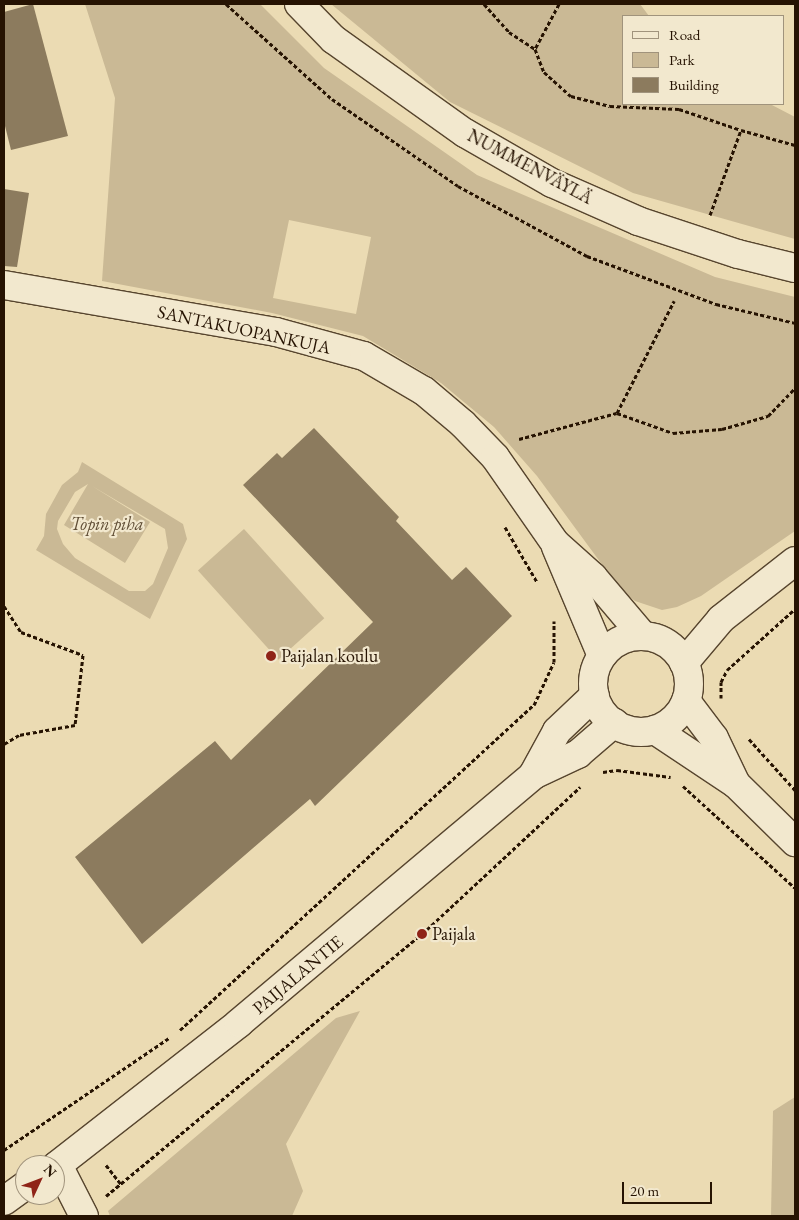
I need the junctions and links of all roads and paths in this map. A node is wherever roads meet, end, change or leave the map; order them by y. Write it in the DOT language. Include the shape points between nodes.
graph roads {
  1 [pos="226,4"];
  2 [pos="299,4"];
  3 [pos="484,4"];
  4 [pos="559,4"];
  5 [pos="536,49"];
  6 [pos="741,130"];
  7 [pos="795,145"];
  8 [pos="708,220"];
  9 [pos="795,268"];
  10 [pos="4,286"];
  11 [pos="674,301"];
  12 [pos="795,323"];
  13 [pos="795,388"];
  14 [pos="617,412"];
  15 [pos="495,457"];
  16 [pos="503,522"];
  17 [pos="555,543"];
  18 [pos="795,561"];
  19 [pos="540,588"];
  20 [pos="4,606"];
  21 [pos="795,609"];
  22 [pos="554,613"];
  23 [pos="721,620"];
  24 [pos="652,638"];
  25 [pos="602,656"];
  26 [pos="684,663"];
  27 [pos="595,695"];
  28 [pos="686,701"];
  29 [pos="614,723"];
  30 [pos="656,730"];
  31 [pos="744,734"];
  32 [pos="714,738"];
  33 [pos="4,744"];
  34 [pos="694,758"];
  35 [pos="595,772"];
  36 [pos="533,774"];
  37 [pos="674,778"];
  38 [pos="588,779"];
  39 [pos="736,784"];
  40 [pos="795,790"];
  41 [pos="795,842"];
  42 [pos="795,888"];
  43 [pos="4,1150"];
  44 [pos="65,1159"];
  45 [pos="65,1182"];
  46 [pos="120,1184"];
  47 [pos="15,1193"];
  48 [pos="4,1200"];
  49 [pos="84,1216"];
  1 -- 12 [label="path" via="332,99 458,186 595,259 716,304"];
  2 -- 9 [label="street, NUMMENVÄYLÄ" via="333,39 465,133 552,183 638,221 738,254"];
  3 -- 5 [label="path" via="510,32"];
  4 -- 5 [label="path"];
  5 -- 6 [label="path" via="544,72 571,96 610,106 678,109"];
  6 -- 7 [label="path"];
  6 -- 8 [label="path"];
  10 -- 15 [label="street, SANTAKUOPANKUJA" via="276,332 364,356 424,391"];
  11 -- 14 [label="path"];
  13 -- 14 [label="path" via="768,416 722,429 673,433"];
  14 -- 15 [label="path" via="518,440"];
  15 -- 17 [label="street, SANTAKUOPANKUJA"];
  16 -- 19 [label="path"];
  17 -- 24 [label="street, SANTAKUOPANKUJA"];
  17 -- 25 [label="street, SANTAKUOPANKUJA"];
  18 -- 23 [label="street"];
  20 -- 33 [label="path" via="21,632 83,656 75,725 19,735"];
  21 -- 32 [label="path" via="727,670 720,692 722,705 731,720"];
  22 -- 43 [label="path" via="554,662 534,705 177,1032 91,1094"];
  23 -- 24 [label="street"];
  23 -- 26 [label="street"];
  24 -- 25 [label="street" via="613,645"];
  24 -- 26 [label="street" via="675,650"];
  25 -- 27 [label="street" via="594,675"];
  26 -- 28 [label="street" via="689,688"];
  27 -- 29 [label="street" via="599,706"];
  27 -- 36 [label="street, PAIJALANTIE" via="557,731"];
  28 -- 30 [label="street" via="674,718"];
  28 -- 32 [label="street"];
  29 -- 30 [label="street" via="641,732"];
  29 -- 36 [label="street, PAIJALANTIE" via="578,754"];
  30 -- 34 [label="street"];
  31 -- 40 [label="path"];
  32 -- 39 [label="street"];
  34 -- 37 [label="path"];
  34 -- 39 [label="street"];
  35 -- 37 [label="path" via="617,770"];
  36 -- 44 [label="street, PAIJALANTIE" via="240,1023"];
  37 -- 42 [label="path"];
  38 -- 46 [label="path" via="422,934"];
  39 -- 41 [label="street"];
  45 -- 49 [label="street"];
  47 -- 48 [label="street"];
}
